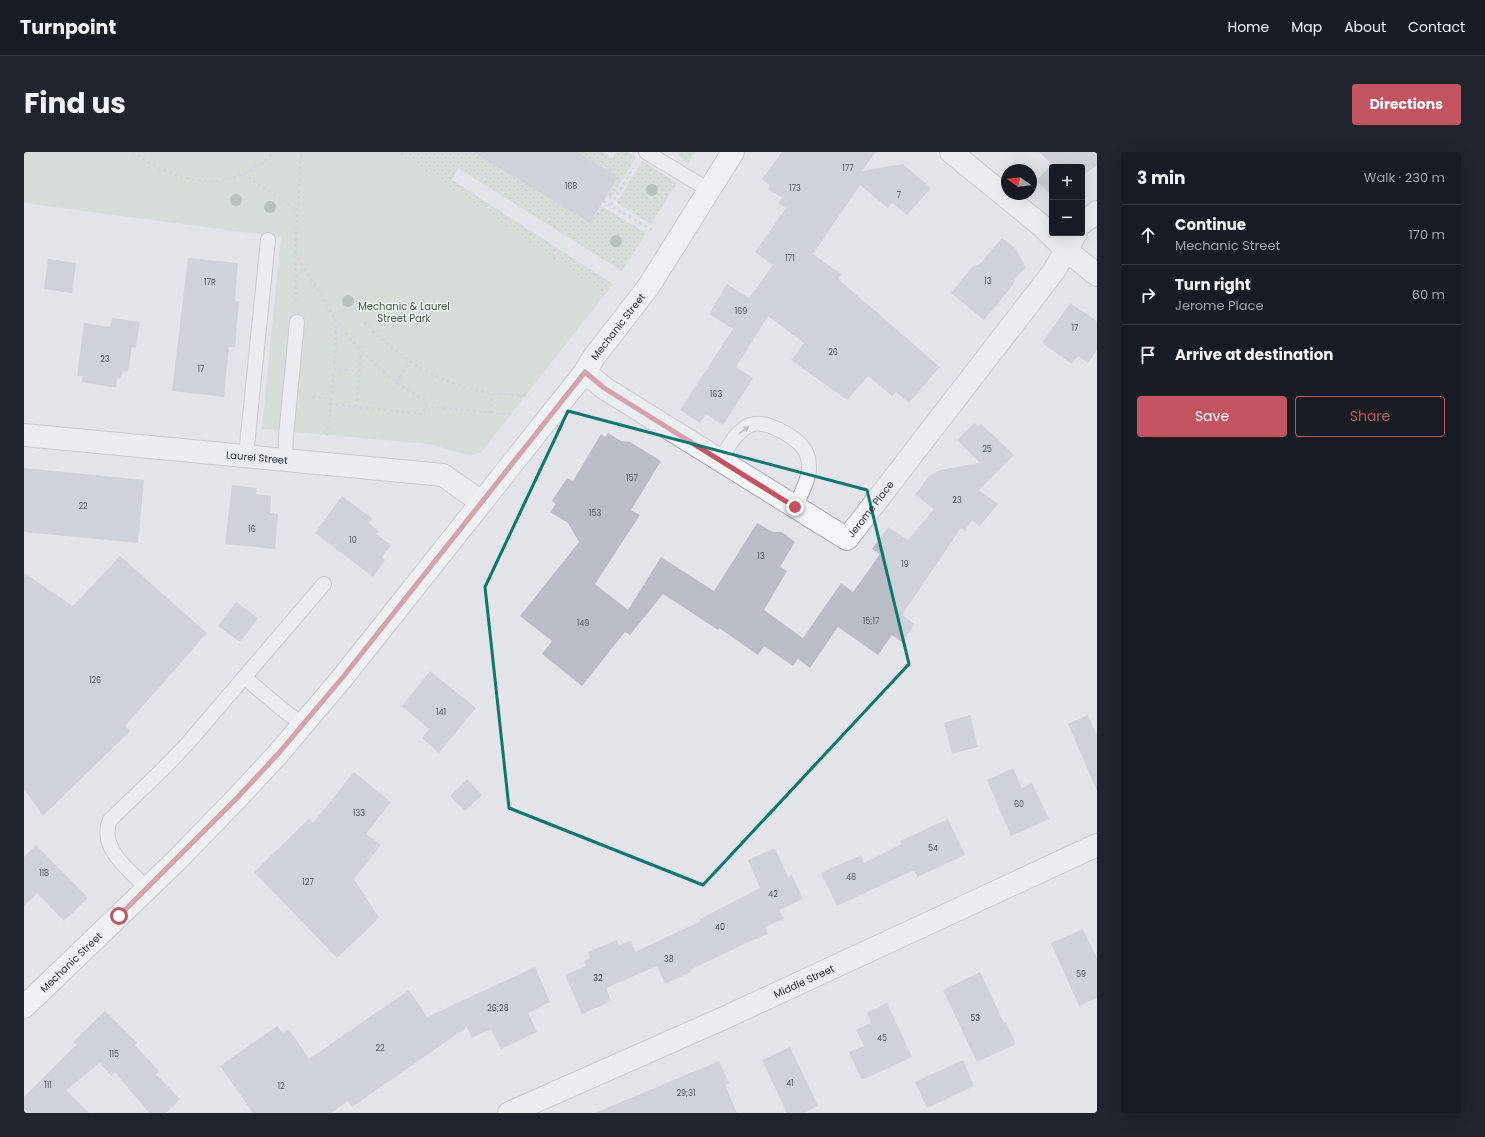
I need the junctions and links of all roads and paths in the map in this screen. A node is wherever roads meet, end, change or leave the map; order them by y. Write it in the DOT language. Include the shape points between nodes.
graph roads {
  1 [pos="132,152"];
  2 [pos="274,152"];
  3 [pos="301,152"];
  4 [pos="646,152"];
  5 [pos="733,152"];
  6 [pos="951,152"];
  7 [pos="635,165"];
  8 [pos="243,174"];
  9 [pos="709,190"];
  10 [pos="603,201"];
  11 [pos="611,205"];
  12 [pos="297,210"];
  13 [pos="1097,212"];
  14 [pos="1085,221"];
  15 [pos="655,232"];
  16 [pos="268,240"];
  17 [pos="1071,242"];
  18 [pos="295,253"];
  19 [pos="1097,275"];
  20 [pos="297,322"];
  21 [pos="337,322"];
  22 [pos="364,322"];
  23 [pos="361,351"];
  24 [pos="411,362"];
  25 [pos="333,369"];
  26 [pos="359,371"];
  27 [pos="585,372"];
  28 [pos="396,382"];
  29 [pos="492,393"];
  30 [pos="529,396"];
  31 [pos="330,404"];
  32 [pos="425,406"];
  33 [pos="356,407"];
  34 [pos="490,413"];
  35 [pos="515,415"];
  36 [pos="24,435"];
  37 [pos="327,439"];
  38 [pos="246,455"];
  39 [pos="285,459"];
  40 [pos="720,460"];
  41 [pos="481,502"];
  42 [pos="795,507"];
  43 [pos="324,584"];
  44 [pos="244,677"];
  45 [pos="302,724"];
  46 [pos="1097,845"];
  47 [pos="147,888"];
  48 [pos="24,1007"];
  49 [pos="508,1113"];
  1 -- 8 [label="path" via="171,174 191,180 210,182"];
  2 -- 8 [label="path"];
  3 -- 12 [label="path"];
  4 -- 9 [label="lane"];
  5 -- 9 [label="main road, Mechanic Street"];
  6 -- 17 [label="street" via="1042,226"];
  7 -- 11 [label="path"];
  8 -- 12 [label="path"];
  9 -- 27 [label="main road, Mechanic Street" via="649,286"];
  10 -- 11 [label="path"];
  11 -- 15 [label="path"];
  12 -- 18 [label="path"];
  13 -- 14 [label="street"];
  16 -- 38 [label="lane"];
  17 -- 19 [label="street"];
  17 -- 42 [label="street, Jerome Place" via="1054,271 847,539"];
  18 -- 20 [label="path"];
  18 -- 21 [label="path"];
  20 -- 39 [label="lane"];
  21 -- 23 [label="path"];
  21 -- 25 [label="path"];
  22 -- 24 [label="path" via="390,348"];
  23 -- 26 [label="path"];
  23 -- 28 [label="path"];
  24 -- 28 [label="path"];
  24 -- 29 [label="path" via="447,382"];
  25 -- 26 [label="path"];
  25 -- 31 [label="path"];
  26 -- 33 [label="path"];
  27 -- 40 [label="street, Jerome Place" via="604,388"];
  27 -- 41 [label="main road, Mechanic Street"];
  28 -- 32 [label="path" via="426,401"];
  29 -- 30 [label="path"];
  29 -- 34 [label="path"];
  31 -- 33 [label="path"];
  31 -- 37 [label="path"];
  32 -- 33 [label="path" via="423,414"];
  32 -- 34 [label="path"];
  34 -- 35 [label="path"];
  36 -- 38 [label="street, Laurel Street"];
  38 -- 39 [label="street, Laurel Street"];
  39 -- 41 [label="street, Laurel Street" via="443,475"];
  40 -- 42 [label="street, Jerome Place"];
  40 -- 42 [label="lane, one-way" via="736,435 751,425 769,425 789,435 805,449 810,467"];
  41 -- 45 [label="main road, Mechanic Street" via="343,677"];
  43 -- 44 [label="lane"];
  44 -- 45 [label="lane"];
  44 -- 47 [label="lane" via="164,768 110,820 107,830 110,847"];
  45 -- 47 [label="main road, Mechanic Street" via="237,798"];
  46 -- 49 [label="street, Middle Street" via="724,1018"];
  47 -- 48 [label="main road, Mechanic Street"];
}
